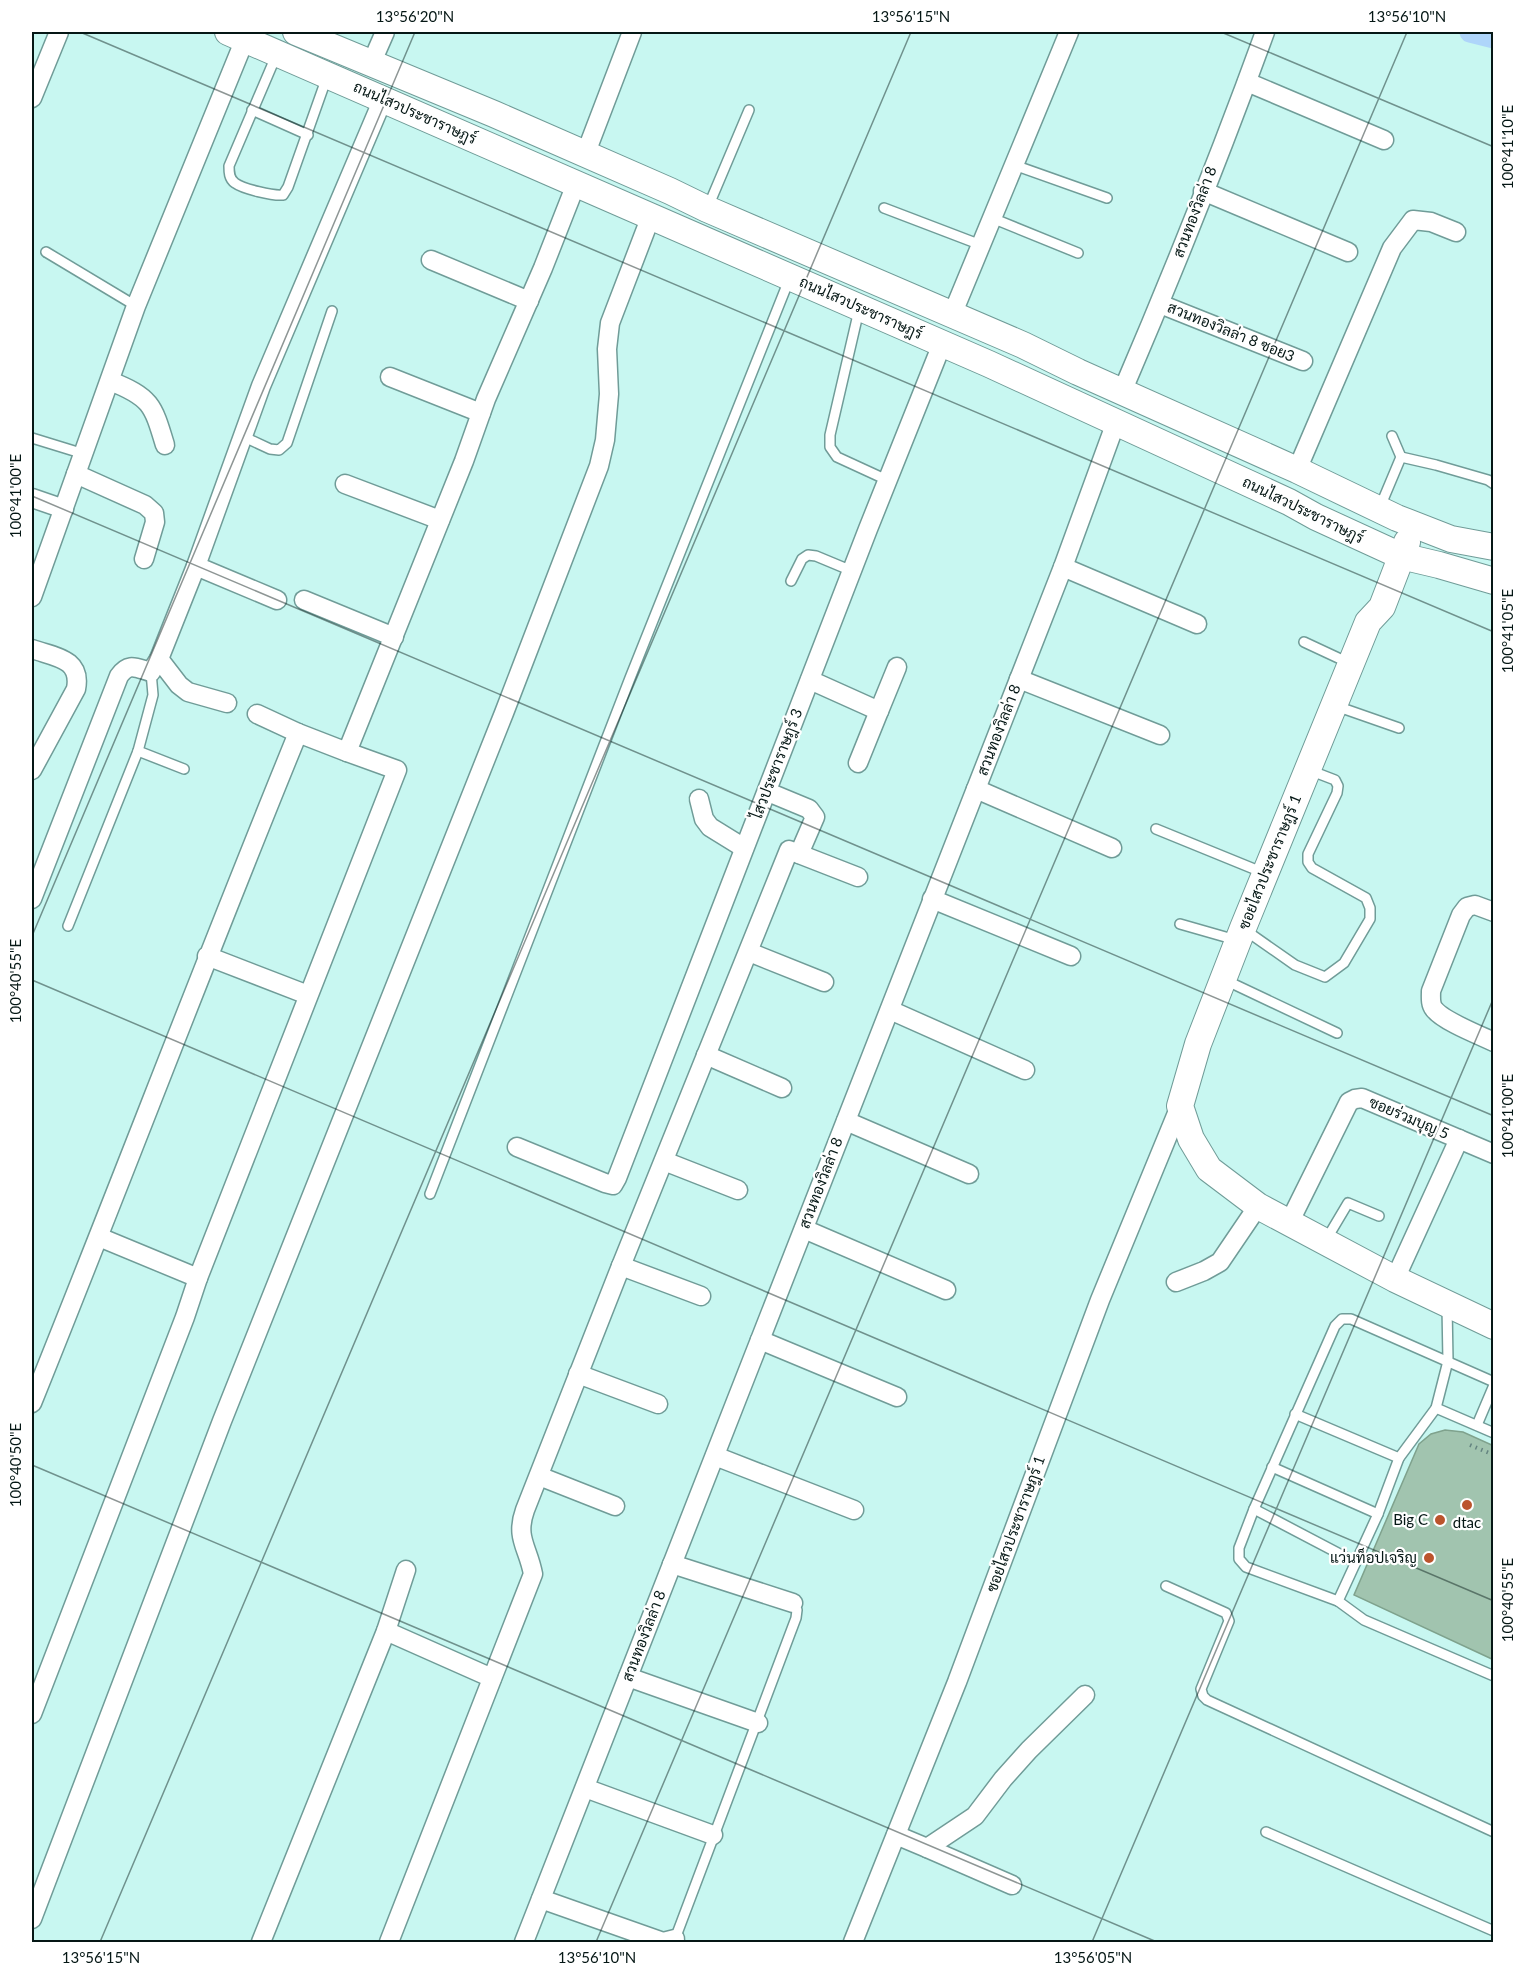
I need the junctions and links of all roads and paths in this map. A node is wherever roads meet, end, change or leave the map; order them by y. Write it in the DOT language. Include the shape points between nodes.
graph roads {
  1 [pos="59,32"];
  2 [pos="296,32"];
  3 [pos="385,32"];
  4 [pos="632,32"];
  5 [pos="1069,32"];
  6 [pos="1265,32"];
  7 [pos="236,35"];
  8 [pos="277,53"];
  9 [pos="371,64"];
  10 [pos="328,75"];
  11 [pos="1246,82"];
  12 [pos="32,98"];
  13 [pos="383,99"];
  14 [pos="252,110"];
  15 [pos="749,110"];
  16 [pos="308,135"];
  17 [pos="1384,140"];
  18 [pos="585,155"];
  19 [pos="1014,165"];
  20 [pos="576,184"];
  21 [pos="1203,191"];
  22 [pos="1107,198"];
  23 [pos="884,208"];
  24 [pos="707,209"];
  25 [pos="651,216"];
  26 [pos="992,218"];
  27 [pos="1456,232"];
  28 [pos="981,244"];
  29 [pos="46,252"];
  30 [pos="1348,252"];
  31 [pos="1078,253"];
  32 [pos="430,260"];
  33 [pos="790,277"];
  34 [pos="529,301"];
  35 [pos="1160,303"];
  36 [pos="136,306"];
  37 [pos="860,308"];
  38 [pos="332,311"];
  39 [pos="952,315"];
  40 [pos="942,344"];
  41 [pos="1303,361"];
  42 [pos="390,377"];
  43 [pos="110,381"];
  44 [pos="1122,392"];
  45 [pos="481,412"];
  46 [pos="1116,422"];
  47 [pos="242,436"];
  48 [pos="1392,436"];
  49 [pos="32,438"];
  50 [pos="165,446"];
  51 [pos="84,454"];
  52 [pos="1401,457"];
  53 [pos="1297,470"];
  54 [pos="76,474"];
  55 [pos="887,480"];
  56 [pos="345,484"];
  57 [pos="1494,484"];
  58 [pos="1330,486"];
  59 [pos="32,498"];
  60 [pos="64,509"];
  61 [pos="1316,517"];
  62 [pos="1397,518"];
  63 [pos="440,520"];
  64 [pos="1494,547"];
  65 [pos="1393,553"];
  66 [pos="144,559"];
  67 [pos="196,566"];
  68 [pos="1063,567"];
  69 [pos="852,571"];
  70 [pos="1494,581"];
  71 [pos="792,582"];
  72 [pos="32,597"];
  73 [pos="277,600"];
  74 [pos="304,600"];
  75 [pos="1197,624"];
  76 [pos="394,637"];
  77 [pos="1304,642"];
  78 [pos="32,649"];
  79 [pos="1352,664"];
  80 [pos="155,665"];
  81 [pos="897,667"];
  82 [pos="1019,679"];
  83 [pos="810,680"];
  84 [pos="227,703"];
  85 [pos="1334,705"];
  86 [pos="879,711"];
  87 [pos="257,714"];
  88 [pos="1399,728"];
  89 [pos="298,733"];
  90 [pos="1160,735"];
  91 [pos="138,751"];
  92 [pos="347,752"];
  93 [pos="858,764"];
  94 [pos="183,769"];
  95 [pos="1308,769"];
  96 [pos="32,770"];
  97 [pos="976,789"];
  98 [pos="768,792"];
  99 [pos="699,800"];
  100 [pos="1156,829"];
  101 [pos="744,848"];
  102 [pos="1112,848"];
  103 [pos="799,854"];
  104 [pos="1264,873"];
  105 [pos="858,878"];
  106 [pos="32,899"];
  107 [pos="932,899"];
  108 [pos="1494,912"];
  109 [pos="1180,924"];
  110 [pos="68,926"];
  111 [pos="1240,934"];
  112 [pos="749,952"];
  113 [pos="207,956"];
  114 [pos="1071,956"];
  115 [pos="1223,979"];
  116 [pos="824,982"];
  117 [pos="308,995"];
  118 [pos="890,1010"];
  119 [pos="1337,1033"];
  120 [pos="1494,1042"];
  121 [pos="706,1055"];
  122 [pos="1025,1070"];
  123 [pos="782,1088"];
  124 [pos="1180,1106"];
  125 [pos="846,1121"];
  126 [pos="1459,1139"];
  127 [pos="516,1147"];
  128 [pos="1494,1154"];
  129 [pos="664,1161"];
  130 [pos="969,1174"];
  131 [pos="738,1190"];
  132 [pos="429,1194"];
  133 [pos="1258,1206"];
  134 [pos="1379,1216"];
  135 [pos="1289,1223"];
  136 [pos="804,1228"];
  137 [pos="99,1237"];
  138 [pos="1325,1242"];
  139 [pos="621,1266"];
  140 [pos="198,1278"];
  141 [pos="1395,1280"];
  142 [pos="1176,1282"];
  143 [pos="946,1290"];
  144 [pos="701,1296"];
  145 [pos="1447,1304"];
  146 [pos="1494,1326"];
  147 [pos="760,1340"];
  148 [pos="1448,1362"];
  149 [pos="578,1374"];
  150 [pos="1494,1383"];
  151 [pos="897,1397"];
  152 [pos="32,1403"];
  153 [pos="658,1404"];
  154 [pos="1436,1408"];
  155 [pos="1295,1414"];
  156 [pos="1477,1425"];
  157 [pos="1494,1432"];
  158 [pos="1470,1445"];
  159 [pos="1494,1455"];
  160 [pos="715,1456"];
  161 [pos="1399,1458"];
  162 [pos="1272,1467"];
  163 [pos="539,1476"];
  164 [pos="615,1506"];
  165 [pos="1254,1509"];
  166 [pos="854,1510"];
  167 [pos="1378,1514"];
  168 [pos="1355,1562"];
  169 [pos="672,1564"];
  170 [pos="406,1570"];
  171 [pos="1166,1586"];
  172 [pos="1338,1601"];
  173 [pos="793,1603"];
  174 [pos="386,1631"];
  175 [pos="1494,1676"];
  176 [pos="628,1677"];
  177 [pos="492,1678"];
  178 [pos="1085,1695"];
  179 [pos="32,1714"];
  180 [pos="758,1723"];
  181 [pos="585,1788"];
  182 [pos="1266,1832"];
  183 [pos="1494,1832"];
  184 [pos="713,1835"];
  185 [pos="896,1835"];
  186 [pos="927,1848"];
  187 [pos="1012,1886"];
  188 [pos="541,1899"];
  189 [pos="32,1919"];
  190 [pos="1494,1930"];
  191 [pos="675,1939"];
  192 [pos="261,1942"];
  193 [pos="389,1942"];
  194 [pos="524,1942"];
  195 [pos="853,1942"];
  1 -- 12 [label="street"];
  2 -- 9 [label="main road, ถนนไสวประชาราษฎร์"];
  3 -- 9 [label="street"];
  4 -- 18 [label="street"];
  5 -- 19 [label="street"];
  6 -- 11 [label="street, สวนทองวิลล่า 8"];
  7 -- 8 [label="main road, ถนนไสวประชาราษฎร์"];
  7 -- 36 [label="street"];
  8 -- 10 [label="main road, ถนนไสวประชาราษฎร์"];
  8 -- 14 [label="lane"];
  9 -- 18 [label="main road, ถนนไสวประชาราษฎร์"];
  10 -- 13 [label="main road, ถนนไสวประชาราษฎร์"];
  10 -- 16 [label="lane"];
  11 -- 17 [label="street"];
  11 -- 21 [label="street, สวนทองวิลล่า 8"];
  13 -- 20 [label="main road, ถนนไสวประชาราษฎร์"];
  13 -- 47 [label="street"];
  14 -- 16 [label="lane"];
  14 -- 16 [label="lane" via="229,166 229,177 234,183 274,196 283,195"];
  15 -- 24 [label="lane"];
  18 -- 24 [label="main road, ถนนไสวประชาราษฎร์"];
  19 -- 22 [label="lane"];
  19 -- 26 [label="street"];
  20 -- 25 [label="main road, ถนนไสวประชาราษฎร์"];
  20 -- 34 [label="street"];
  21 -- 30 [label="street"];
  21 -- 35 [label="street, สวนทองวิลล่า 8"];
  23 -- 28 [label="lane"];
  24 -- 39 [label="main road, ถนนไสวประชาราษฎร์"];
  25 -- 33 [label="main road, ถนนไสวประชาราษฎร์"];
  25 -- 189 [label="street" via="610,323 609,394 599,466 222,1421"];
  26 -- 28 [label="street"];
  26 -- 31 [label="lane"];
  27 -- 53 [label="street" via="1413,220 1392,248"];
  28 -- 39 [label="street"];
  29 -- 36 [label="lane"];
  32 -- 34 [label="street"];
  33 -- 37 [label="main road, ถนนไสวประชาราษฎร์"];
  33 -- 132 [label="lane"];
  34 -- 45 [label="street"];
  35 -- 41 [label="street, สวนทองวิลล่า 8 ซอย3"];
  35 -- 44 [label="street, สวนทองวิลล่า 8"];
  36 -- 43 [label="street"];
  37 -- 40 [label="main road, ถนนไสวประชาราษฎร์"];
  37 -- 55 [label="lane" via="830,447 837,457"];
  38 -- 47 [label="lane" via="287,443 279,450"];
  39 -- 44 [label="main road, ถนนไสวประชาราษฎร์"];
  40 -- 46 [label="main road, ถนนไสวประชาราษฎร์"];
  40 -- 55 [label="street, ไสวประชาราษฎร์ 3"];
  42 -- 45 [label="street"];
  43 -- 50 [label="street" via="146,399 155,412"];
  43 -- 51 [label="street"];
  44 -- 53 [label="main road, ถนนไสวประชาราษฎร์"];
  45 -- 63 [label="street"];
  46 -- 61 [label="main road, ถนนไสวประชาราษฎร์"];
  46 -- 68 [label="street, สวนทองวิลล่า 8"];
  47 -- 67 [label="street"];
  48 -- 52 [label="lane"];
  49 -- 51 [label="lane"];
  51 -- 54 [label="street"];
  52 -- 57 [label="lane"];
  52 -- 62 [label="lane"];
  53 -- 58 [label="main road, ถนนไสวประชาราษฎร์"];
  54 -- 60 [label="street"];
  54 -- 66 [label="street" via="145,505 154,513"];
  55 -- 69 [label="street, ไสวประชาราษฎร์ 3"];
  56 -- 63 [label="street"];
  58 -- 61 [label="main road"];
  58 -- 62 [label="main road, ถนนไสวประชาราษฎร์"];
  59 -- 60 [label="street"];
  60 -- 72 [label="street"];
  61 -- 65 [label="main road, ถนนไสวประชาราษฎร์"];
  62 -- 64 [label="main road, ถนนไสวประชาราษฎร์" via="1451,539"];
  62 -- 65 [label="main road, ซอยไสวประชาราษฎร์ 1"];
  63 -- 76 [label="street"];
  65 -- 70 [label="main road, ถนนไสวประชาราษฎร์"];
  65 -- 79 [label="main road, ซอยไสวประชาราษฎร์ 1" via="1368,602 1368,622"];
  67 -- 73 [label="street"];
  67 -- 80 [label="street"];
  68 -- 75 [label="street"];
  68 -- 82 [label="street, สวนทองวิลล่า 8"];
  69 -- 71 [label="lane" via="807,555"];
  69 -- 83 [label="street, ไสวประชาราษฎร์ 3"];
  74 -- 76 [label="street"];
  76 -- 92 [label="street"];
  77 -- 79 [label="lane"];
  78 -- 96 [label="street" via="66,661 75,668 78,679"];
  79 -- 85 [label="main road, ซอยไสวประชาราษฎร์ 1"];
  80 -- 84 [label="street" via="188,692"];
  80 -- 91 [label="lane" via="153,695"];
  80 -- 106 [label="street" via="130,667 119,676"];
  81 -- 86 [label="street"];
  82 -- 90 [label="street"];
  82 -- 97 [label="street, สวนทองวิลล่า 8"];
  83 -- 86 [label="street"];
  83 -- 98 [label="street, ไสวประชาราษฎร์ 3"];
  85 -- 88 [label="lane"];
  85 -- 95 [label="main road, ซอยไสวประชาราษฎร์ 1"];
  86 -- 93 [label="street"];
  87 -- 89 [label="street"];
  89 -- 92 [label="street"];
  89 -- 113 [label="street"];
  91 -- 94 [label="lane"];
  91 -- 110 [label="lane"];
  92 -- 117 [label="street" via="397,770"];
  95 -- 104 [label="main road, ซอยไสวประชาราษฎร์ 1"];
  95 -- 111 [label="lane" via="1335,780 1338,786 1308,862 1366,898 1370,919 1344,963 1324,977"];
  97 -- 102 [label="street"];
  97 -- 107 [label="street, สวนทองวิลล่า 8"];
  98 -- 101 [label="street, ไสวประชาราษฎร์ 3"];
  98 -- 103 [label="street" via="809,809 815,817"];
  99 -- 101 [label="street" via="710,827"];
  100 -- 104 [label="lane"];
  101 -- 127 [label="street, ไสวประชาราษฎร์ 3" via="613,1185"];
  103 -- 105 [label="street"];
  103 -- 112 [label="street" via="789,850"];
  104 -- 111 [label="main road, ซอยไสวประชาราษฎร์ 1"];
  107 -- 114 [label="street"];
  107 -- 118 [label="street, สวนทองวิลล่า 8"];
  108 -- 120 [label="street" via="1476,905 1461,915 1430,1002 1434,1011"];
  109 -- 111 [label="lane"];
  111 -- 115 [label="main road, ซอยไสวประชาราษฎร์ 1"];
  112 -- 116 [label="street"];
  112 -- 121 [label="street"];
  113 -- 117 [label="street"];
  113 -- 137 [label="street"];
  115 -- 119 [label="lane"];
  115 -- 124 [label="main road, ซอยไสวประชาราษฎร์ 1"];
  117 -- 140 [label="street"];
  118 -- 122 [label="street"];
  118 -- 125 [label="street, สวนทองวิลล่า 8"];
  121 -- 123 [label="street"];
  121 -- 129 [label="street"];
  124 -- 133 [label="main road" via="1191,1139 1209,1169"];
  124 -- 185 [label="street, ซอยไสวประชาราษฎร์ 1" via="1100,1300"];
  125 -- 130 [label="street"];
  125 -- 136 [label="street, สวนทองวิลล่า 8"];
  126 -- 128 [label="street, ซอยร่วมบุญ 5"];
  126 -- 135 [label="street, ซอยร่วมบุญ 5" via="1362,1098 1355,1099 1349,1102"];
  126 -- 141 [label="street"];
  129 -- 131 [label="street"];
  129 -- 139 [label="street"];
  133 -- 135 [label="main road"];
  133 -- 142 [label="street" via="1220,1262"];
  134 -- 138 [label="lane" via="1348,1203"];
  135 -- 138 [label="main road"];
  136 -- 143 [label="street"];
  136 -- 147 [label="street, สวนทองวิลล่า 8"];
  137 -- 140 [label="street"];
  137 -- 152 [label="street"];
  138 -- 141 [label="main road"];
  139 -- 144 [label="street"];
  139 -- 149 [label="street"];
  140 -- 179 [label="street"];
  141 -- 145 [label="main road"];
  145 -- 146 [label="main road"];
  145 -- 148 [label="lane"];
  147 -- 151 [label="street"];
  147 -- 160 [label="street, สวนทองวิลล่า 8"];
  148 -- 150 [label="lane"];
  148 -- 154 [label="lane"];
  148 -- 155 [label="lane" via="1351,1319 1342,1319 1335,1326"];
  149 -- 153 [label="street"];
  149 -- 163 [label="street"];
  150 -- 156 [label="lane"];
  154 -- 156 [label="lane"];
  154 -- 161 [label="lane"];
  155 -- 161 [label="lane"];
  155 -- 162 [label="lane"];
  156 -- 157 [label="lane"];
  158 -- 159 [label="path"];
  160 -- 166 [label="street"];
  160 -- 169 [label="street, สวนทองวิลล่า 8"];
  161 -- 167 [label="lane"];
  162 -- 165 [label="lane"];
  162 -- 167 [label="lane"];
  163 -- 164 [label="street"];
  163 -- 177 [label="street" via="520,1523 532,1574"];
  165 -- 168 [label="lane"];
  165 -- 172 [label="lane" via="1239,1548 1239,1559 1246,1567"];
  167 -- 168 [label="lane"];
  168 -- 172 [label="lane"];
  169 -- 173 [label="street"];
  169 -- 176 [label="street, สวนทองวิลล่า 8"];
  170 -- 174 [label="street"];
  171 -- 183 [label="lane" via="1228,1617 1202,1689 1207,1700"];
  172 -- 175 [label="lane" via="1364,1620"];
  173 -- 180 [label="lane" via="796,1618"];
  174 -- 177 [label="street"];
  174 -- 192 [label="street"];
  176 -- 180 [label="street"];
  176 -- 181 [label="street, สวนทองวิลล่า 8"];
  177 -- 193 [label="street"];
  178 -- 186 [label="street" via="1029,1750 975,1816"];
  180 -- 184 [label="lane"];
  181 -- 184 [label="street"];
  181 -- 188 [label="street, สวนทองวิลล่า 8"];
  182 -- 190 [label="lane"];
  184 -- 191 [label="lane"];
  185 -- 186 [label="street"];
  185 -- 195 [label="street, ซอยไสวประชาราษฎร์ 1"];
  186 -- 187 [label="street"];
  188 -- 191 [label="street" via="663,1942"];
  188 -- 194 [label="street, สวนทองวิลล่า 8"];
}
